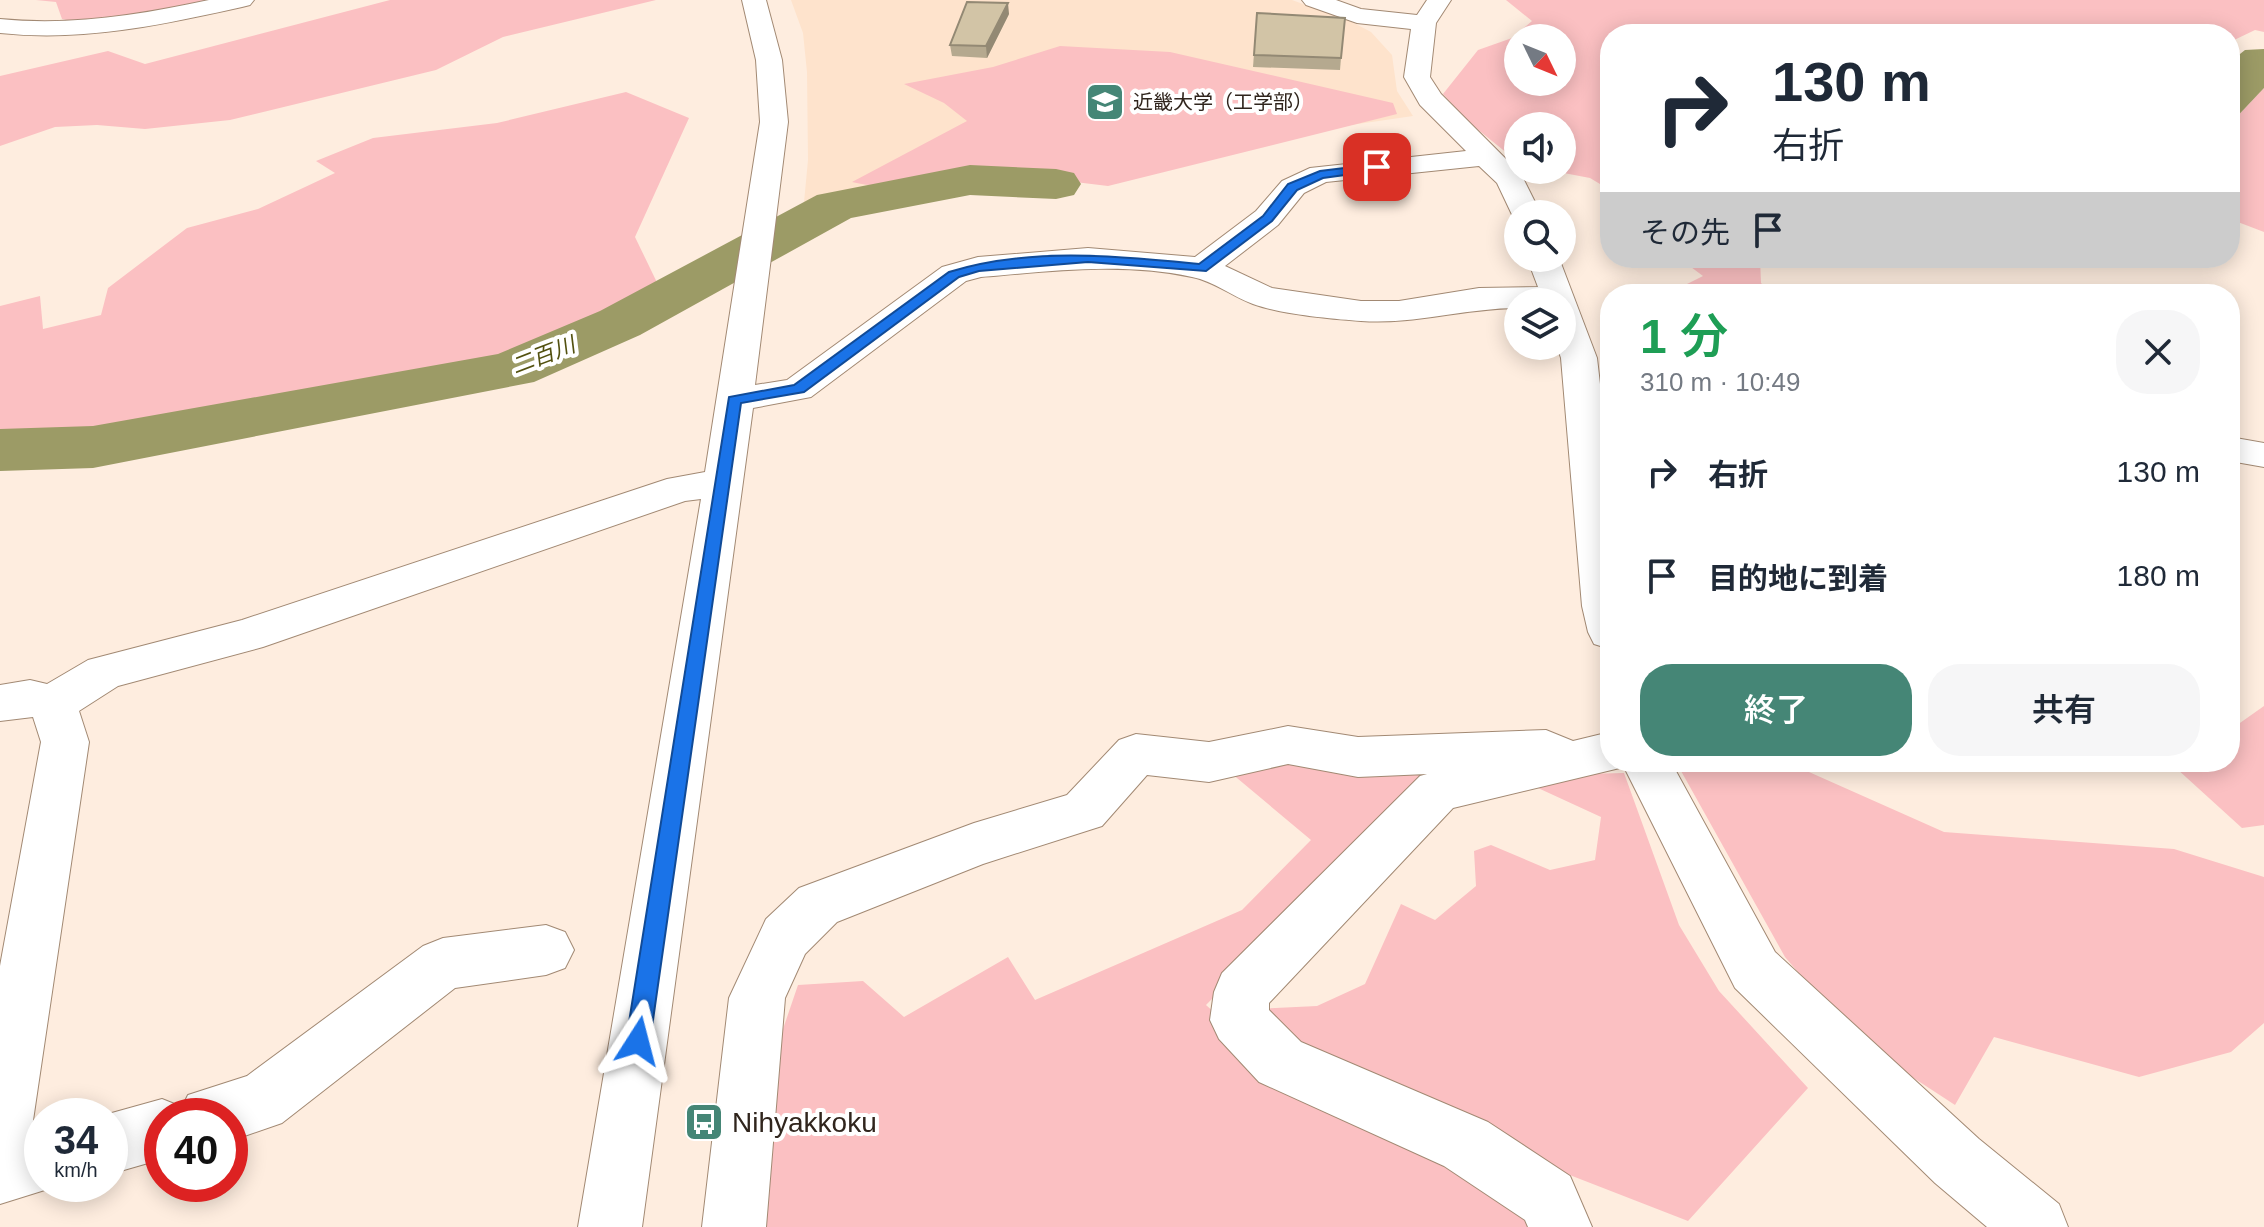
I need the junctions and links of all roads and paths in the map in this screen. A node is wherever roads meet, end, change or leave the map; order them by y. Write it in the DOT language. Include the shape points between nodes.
graph roads {
  1 [pos="242,0"];
  2 [pos="754,0"];
  3 [pos="1314,0"];
  4 [pos="1432,12"];
  5 [pos="0,26"];
  6 [pos="1486,155"];
  7 [pos="1519,200"];
  8 [pos="1202,268"];
  9 [pos="1504,300"];
  10 [pos="1576,330"];
  11 [pos="1594,361"];
  12 [pos="734,400"];
  13 [pos="2240,451"];
  14 [pos="2264,455"];
  15 [pos="723,483"];
  16 [pos="1600,508"];
  17 [pos="0,703"];
  18 [pos="53,704"];
  19 [pos="1590,757"];
  20 [pos="1651,772"];
  21 [pos="546,950"];
  22 [pos="248,1106"];
  23 [pos="0,1134"];
  24 [pos="24,1167"];
  25 [pos="0,1173"];
  26 [pos="610,1227"];
  27 [pos="734,1227"];
  28 [pos="1560,1227"];
  29 [pos="2036,1227"];
  1 -- 5 [label="street" via="86,28"];
  2 -- 12 [label="street" via="769,60 774,122"];
  3 -- 4 [label="street" via="1357,16"];
  4 -- 6 [label="street" via="1417,77 1430,99"];
  6 -- 7 [label="street" via="1510,180"];
  6 -- 8 [label="street" via="1320,174 1293,187 1267,218"];
  8 -- 9 [label="street" via="1264,297 1361,311"];
  8 -- 12 [label="street" via="1088,258 978,267 954,274 798,389"];
  10 -- 11 [label="street"];
  11 -- 16 [label="street"];
  12 -- 15 [label="street"];
  13 -- 14 [label="street"];
  15 -- 18 [label="street" via="681,488 247,635 104,672"];
  15 -- 26 [label="street"];
  17 -- 18 [label="street" via="30,698"];
  18 -- 23 [label="street" via="65,742"];
  19 -- 27 [label="street" via="1546,750 1358,757 1288,745 1209,762 1136,754 1084,811 974,845 818,905 785,937 757,998"];
  19 -- 28 [label="street" via="1438,791 1242,992 1239,1020 1280,1062 1466,1144 1548,1198"];
  20 -- 29 [label="street" via="1755,970 1957,1161"];
  21 -- 22 [label="street" via="443,964 261,1102"];
  24 -- 25 [label="street"];
}
